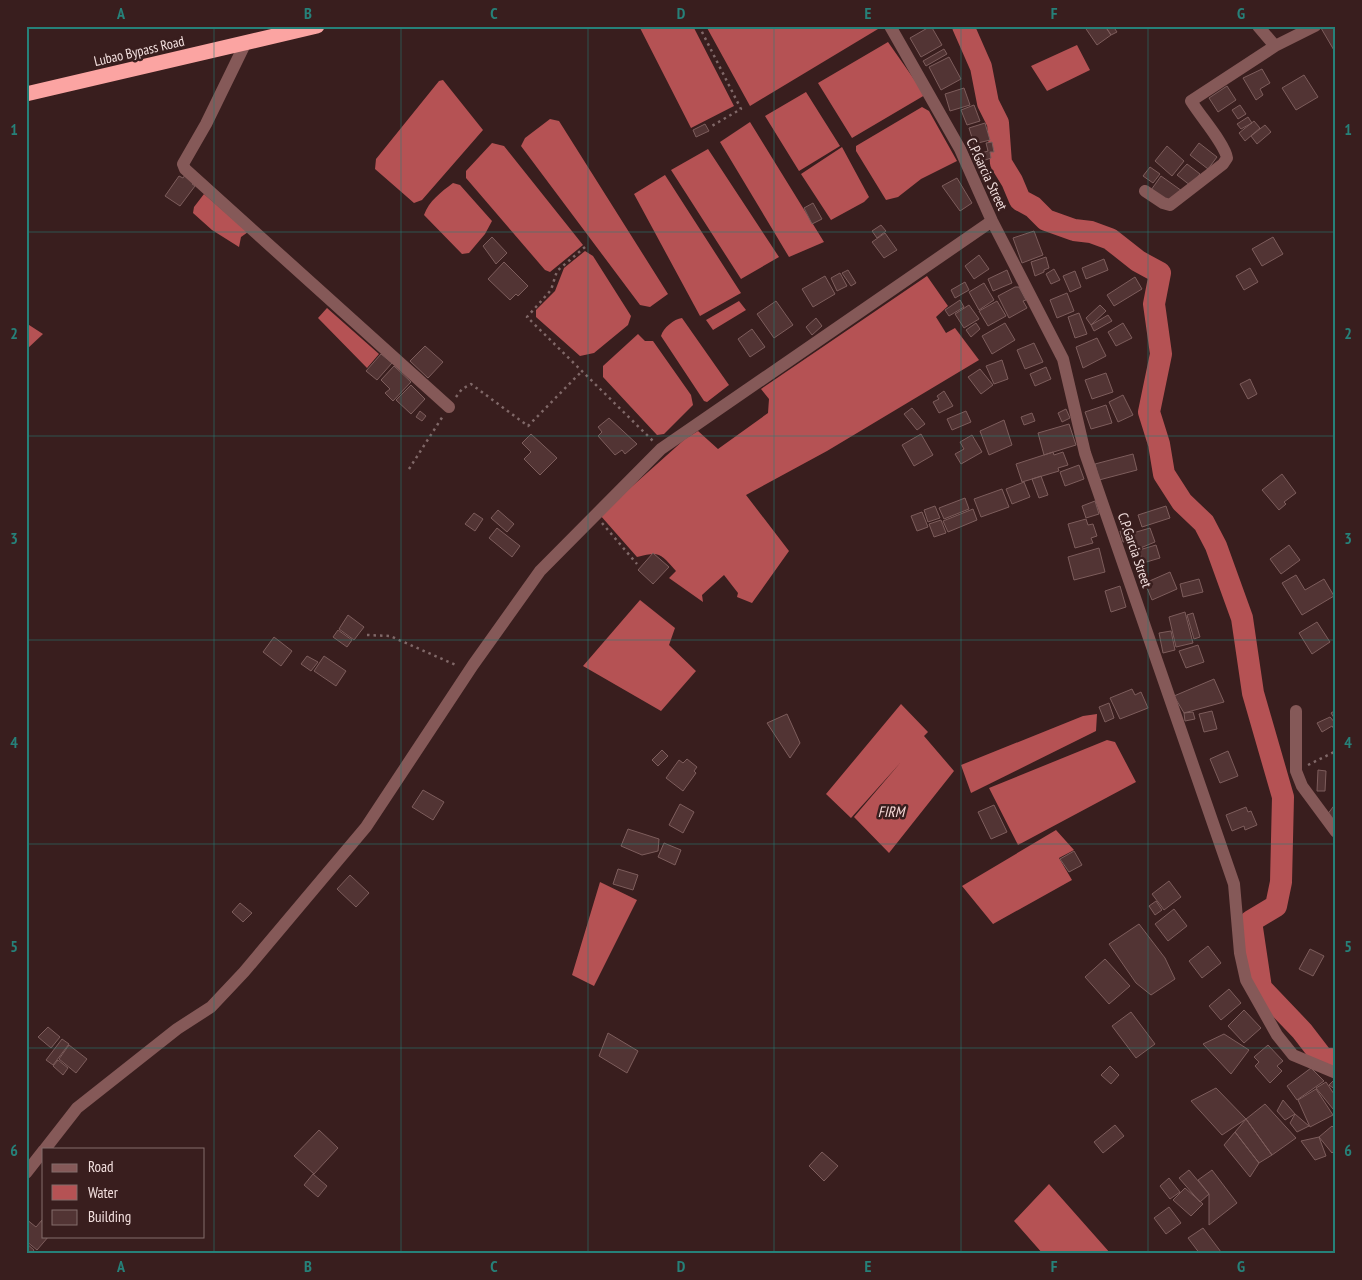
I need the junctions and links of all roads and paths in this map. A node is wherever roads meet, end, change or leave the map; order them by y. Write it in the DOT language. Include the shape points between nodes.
graph roads {
  1 [pos="317,26"];
  2 [pos="699,26"];
  3 [pos="890,26"];
  4 [pos="1258,26"];
  5 [pos="1315,26"];
  6 [pos="246,42"];
  7 [pos="1275,46"];
  8 [pos="26,94"];
  9 [pos="710,127"];
  10 [pos="1145,191"];
  11 [pos="992,221"];
  12 [pos="585,247"];
  13 [pos="582,371"];
  14 [pos="449,407"];
  15 [pos="661,449"];
  16 [pos="409,469"];
  17 [pos="595,514"];
  18 [pos="637,564"];
  19 [pos="367,635"];
  20 [pos="469,670"];
  21 [pos="1296,711"];
  22 [pos="1336,751"];
  23 [pos="1296,771"];
  24 [pos="1336,832"];
  25 [pos="1336,1073"];
  26 [pos="46,1148"];
  27 [pos="42,1153"];
  28 [pos="26,1173"];
  1 -- 6 [label="highway, Lubao Bypass Road"];
  2 -- 9 [label="path" via="741,109"];
  3 -- 11 [label="street, C.P.Garcia Street" via="960,149"];
  4 -- 7 [label="street"];
  5 -- 7 [label="street"];
  6 -- 8 [label="highway, Lubao Bypass Road"];
  6 -- 14 [label="street" via="206,124 182,164"];
  7 -- 10 [label="street" via="1191,102 1226,149 1227,158 1223,164 1170,205"];
  11 -- 15 [label="street"];
  11 -- 25 [label="street, C.P.Garcia Street" via="1063,359 1085,453 1234,884 1240,953 1246,980 1277,1035 1294,1056"];
  12 -- 13 [label="path" via="557,271 551,290 527,317"];
  13 -- 14 [label="path" via="528,426 471,384 462,389"];
  13 -- 15 [label="path"];
  14 -- 16 [label="path"];
  15 -- 17 [label="street"];
  17 -- 18 [label="path"];
  17 -- 20 [label="street" via="540,571"];
  19 -- 20 [label="path" via="390,636"];
  20 -- 26 [label="street" via="366,827 244,972 211,1007 177,1029 77,1108"];
  21 -- 23 [label="street"];
  22 -- 23 [label="path"];
  23 -- 24 [label="street" via="1302,786"];
  27 -- 28 [label="street"];
}
